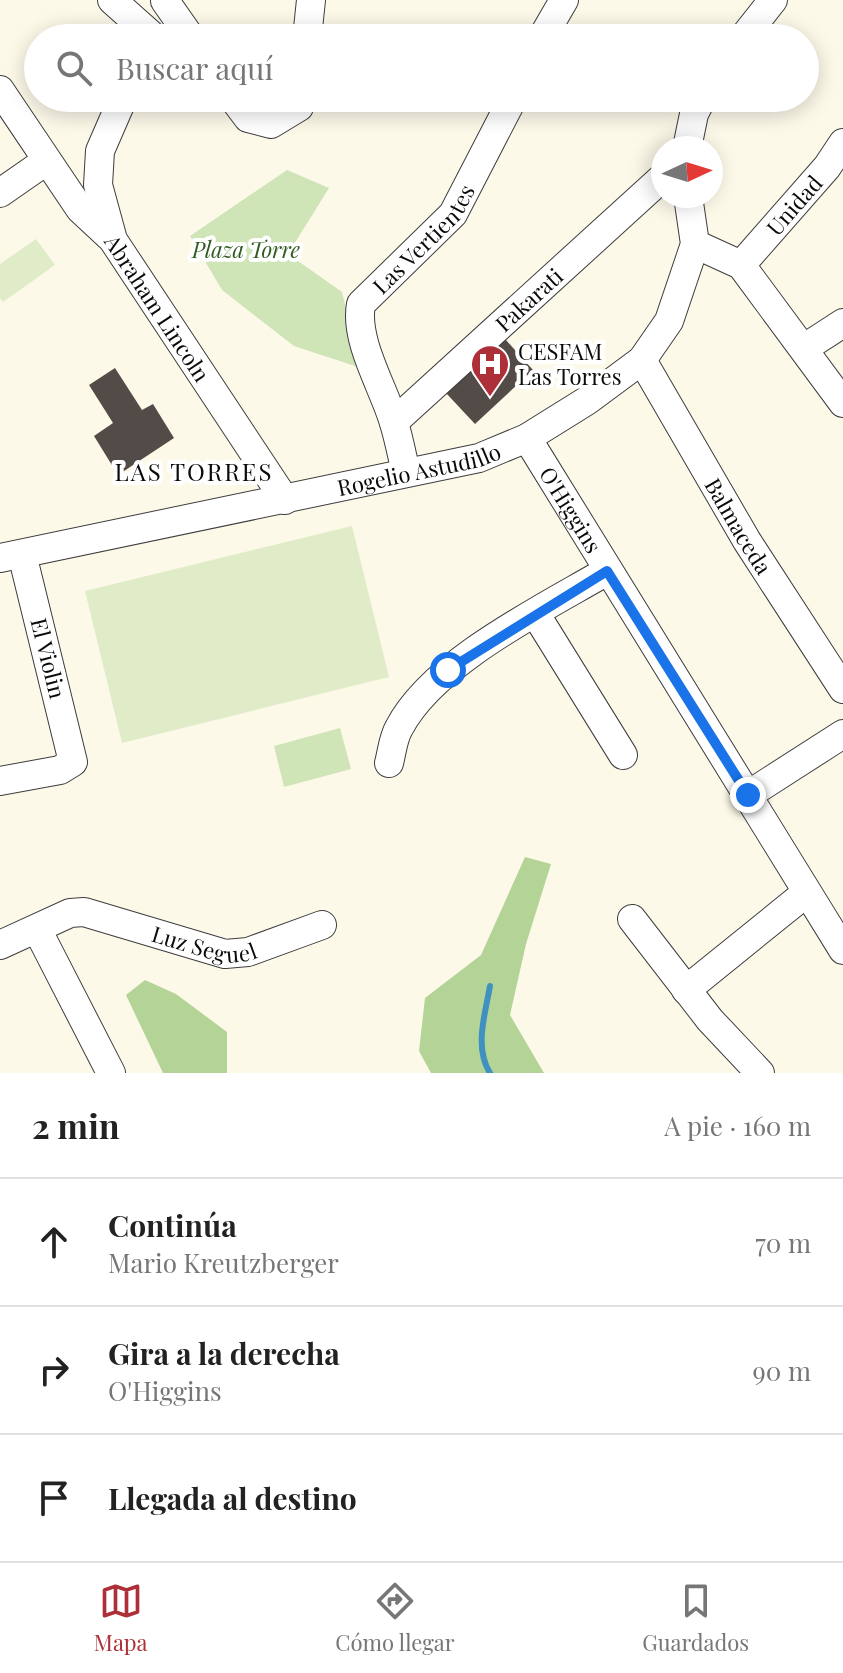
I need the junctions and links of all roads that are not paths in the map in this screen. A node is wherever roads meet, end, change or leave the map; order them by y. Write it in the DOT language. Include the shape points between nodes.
graph roads {
  1 [pos="112,0"];
  2 [pos="311,0"];
  3 [pos="564,0"];
  4 [pos="773,0"];
  5 [pos="165,1"];
  6 [pos="137,24"];
  7 [pos="154,24"];
  8 [pos="181,24"];
  9 [pos="308,24"];
  10 [pos="550,24"];
  11 [pos="754,24"];
  12 [pos="0,90"];
  13 [pos="117,112"];
  14 [pos="244,112"];
  15 [pos="291,112"];
  16 [pos="506,112"];
  17 [pos="695,112"];
  18 [pos="689,136"];
  19 [pos="843,143"];
  20 [pos="46,161"];
  21 [pos="651,188"];
  22 [pos="0,193"];
  23 [pos="690,208"];
  24 [pos="113,240"];
  25 [pos="695,244"];
  26 [pos="741,265"];
  27 [pos="843,323"];
  28 [pos="806,347"];
  29 [pos="642,360"];
  30 [pos="843,403"];
  31 [pos="394,422"];
  32 [pos="527,438"];
  33 [pos="406,472"];
  34 [pos="285,500"];
  35 [pos="11,556"];
  36 [pos="607,571"];
  37 [pos="535,613"];
  38 [pos="843,689"];
  39 [pos="843,734"];
  40 [pos="623,755"];
  41 [pos="389,763"];
  42 [pos="0,781"];
  43 [pos="748,795"];
  44 [pos="806,893"];
  45 [pos="632,919"];
  46 [pos="322,925"];
  47 [pos="37,929"];
  48 [pos="0,945"];
  49 [pos="843,950"];
  50 [pos="686,990"];
  51 [pos="111,1073"];
  52 [pos="760,1073"];
  1 -- 6 [label="street"];
  2 -- 9 [label="street"];
  3 -- 10 [label="street"];
  4 -- 11 [label="street"];
  5 -- 7 [label="street"];
  5 -- 8 [label="street"];
  12 -- 20 [label="street"];
  13 -- 24 [label="street, Abraham Lincoln" via="100,151 98,185"];
  14 -- 15 [label="street" via="271,124"];
  16 -- 31 [label="street, Las Vertientes" via="453,214 361,304 365,341"];
  17 -- 18 [label="street"];
  19 -- 26 [label="street, Unidad"];
  20 -- 22 [label="street"];
  20 -- 24 [label="street" via="80,209"];
  21 -- 31 [label="street, Pakarati"];
  23 -- 25 [label="street, Rogelio Astudillo"];
  24 -- 34 [label="street, Abraham Lincoln"];
  25 -- 26 [label="street"];
  25 -- 29 [label="street, Rogelio Astudillo" via="669,321"];
  26 -- 28 [label="street"];
  27 -- 28 [label="street"];
  28 -- 30 [label="street"];
  29 -- 32 [label="street, Rogelio Astudillo"];
  29 -- 38 [label="street, Balmaceda" via="747,541"];
  31 -- 33 [label="street, Las Vertientes"];
  32 -- 33 [label="street, Rogelio Astudillo" via="479,458"];
  32 -- 36 [label="street, O'Higgins"];
  33 -- 34 [label="street, Rogelio Astudillo"];
  34 -- 35 [label="street, Rogelio Astudillo"];
  35 -- 42 [label="street, El Violin" via="73,762 60,770"];
  36 -- 37 [label="street"];
  36 -- 43 [label="street, O'Higgins"];
  37 -- 40 [label="street"];
  37 -- 41 [label="street" via="448,670 411,707 397,731"];
  39 -- 43 [label="street"];
  43 -- 44 [label="street, O'Higgins"];
  44 -- 49 [label="street, O'Higgins"];
  44 -- 50 [label="street"];
  45 -- 50 [label="street"];
  46 -- 47 [label="street, Luz Seguel" via="248,952 225,954 84,912"];
  47 -- 48 [label="street"];
  47 -- 51 [label="street"];
  50 -- 52 [label="street"];
}
